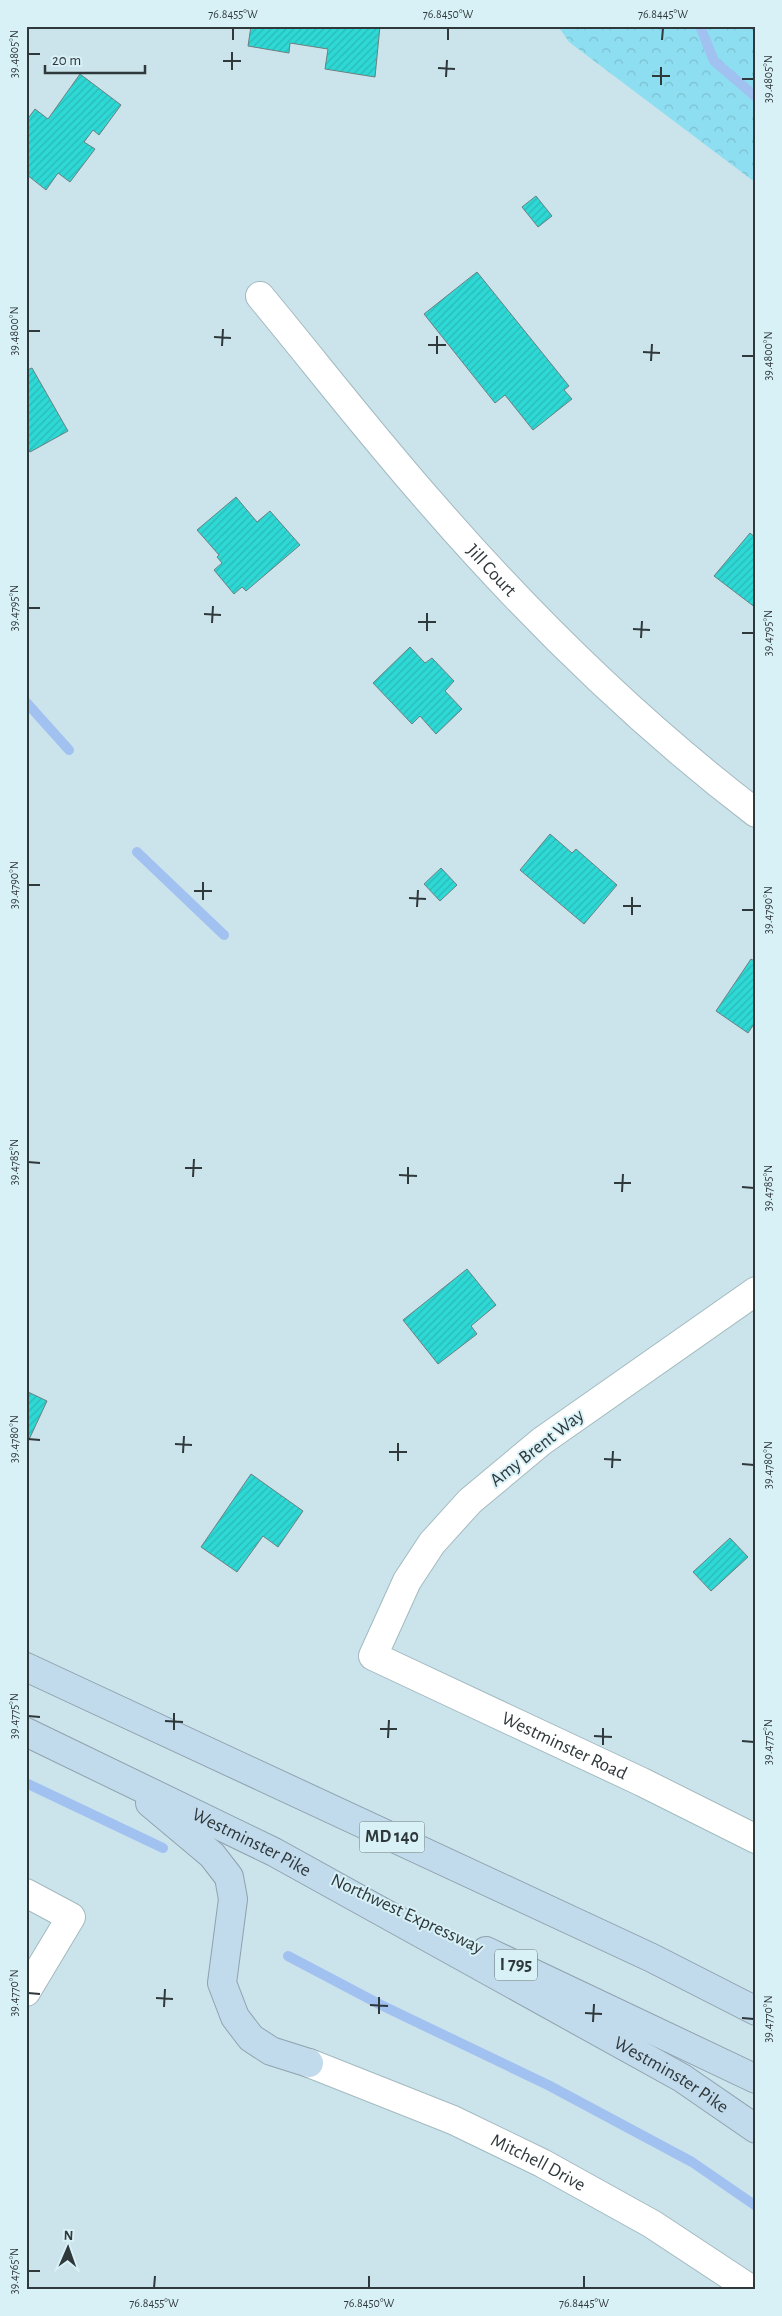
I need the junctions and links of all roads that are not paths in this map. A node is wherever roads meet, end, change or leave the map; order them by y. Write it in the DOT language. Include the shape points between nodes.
graph roads {
  1 [pos="260,296"];
  2 [pos="756,813"];
  3 [pos="756,1291"];
  4 [pos="374,1656"];
  5 [pos="26,1667"];
  6 [pos="26,1732"];
  7 [pos="118,1776"];
  8 [pos="756,1839"];
  9 [pos="274,1852"];
  10 [pos="26,1893"];
  11 [pos="26,1992"];
  12 [pos="756,2011"];
  13 [pos="309,2063"];
  14 [pos="756,2079"];
  15 [pos="756,2129"];
  16 [pos="752,2290"];
  1 -- 2 [label="street, Jill Court" via="430,502 510,590 599,679 702,772"];
  3 -- 4 [label="street, Amy Brent Way" via="542,1441 470,1501 432,1543 407,1581"];
  4 -- 8 [label="street, Westminster Road"];
  5 -- 12 [label="highway, MD 140" via="652,1958"];
  6 -- 7 [label="highway, Westminster Pike"];
  7 -- 9 [label="highway, Westminster Pike"];
  7 -- 13 [label="highway" via="212,1855 229,1877 233,1899 222,1982 228,2000 251,2038 271,2051"];
  9 -- 14 [label="highway, Northwest Expressway / I 795"];
  9 -- 15 [label="highway, Westminster Pike" via="682,2078"];
  10 -- 11 [label="street" via="71,1917"];
  13 -- 16 [label="street, Mitchell Drive" via="454,2120 542,2163 652,2224"];
}
